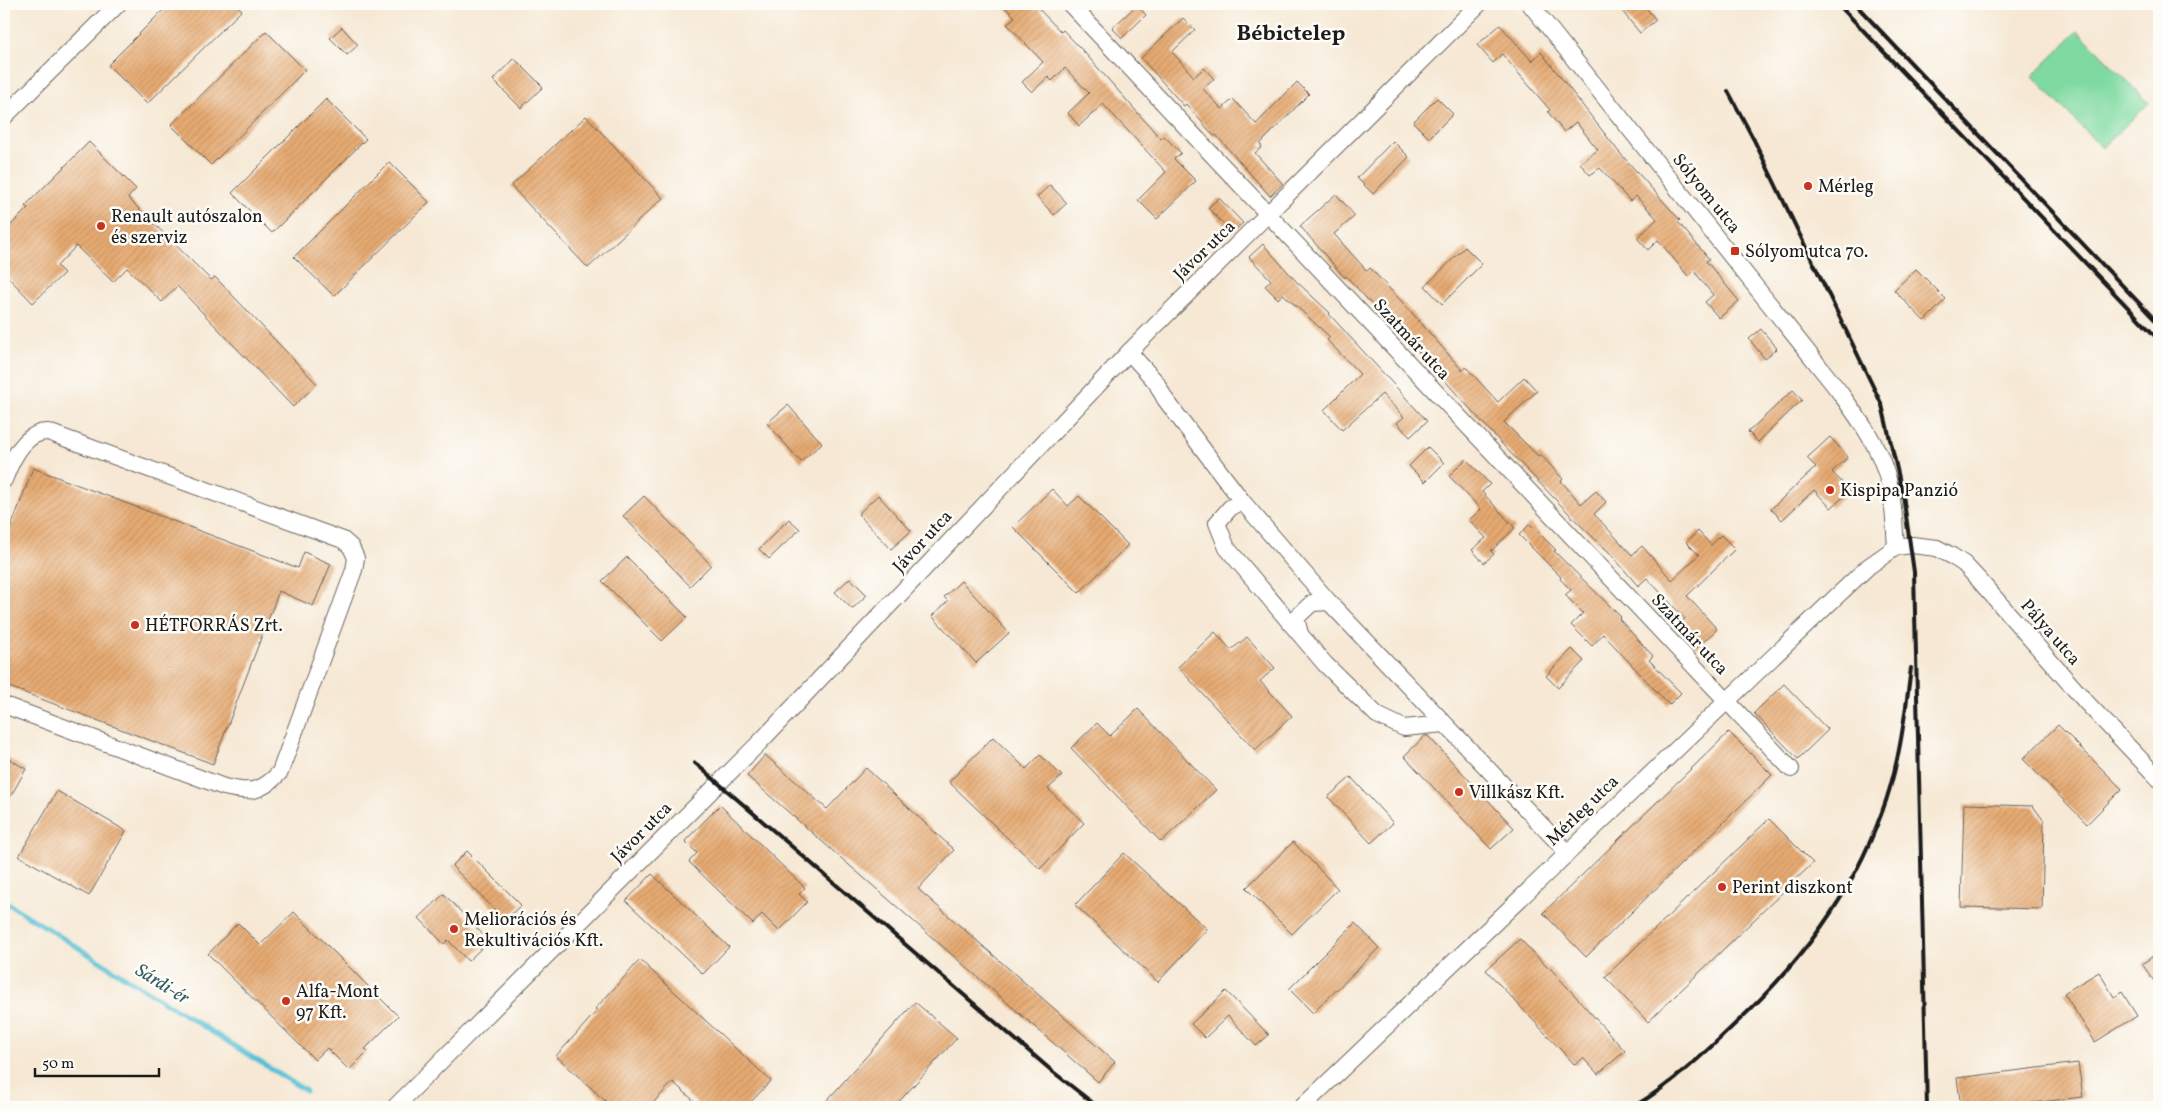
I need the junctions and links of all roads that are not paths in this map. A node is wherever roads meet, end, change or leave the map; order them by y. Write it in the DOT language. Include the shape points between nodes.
graph roads {
  1 [pos="118,4"];
  2 [pos="1070,4"];
  3 [pos="1479,4"];
  4 [pos="1530,4"];
  5 [pos="4,117"];
  6 [pos="1268,215"];
  7 [pos="1129,352"];
  8 [pos="4,480"];
  9 [pos="1242,501"];
  10 [pos="1896,547"];
  11 [pos="1329,602"];
  12 [pos="1300,634"];
  13 [pos="1726,701"];
  14 [pos="4,705"];
  15 [pos="1444,724"];
  16 [pos="1791,770"];
  17 [pos="2159,779"];
  18 [pos="1567,852"];
  19 [pos="395,1107"];
  20 [pos="1302,1107"];
  1 -- 5 [label="street"];
  2 -- 6 [label="street, Szatmár utca"];
  3 -- 6 [label="street, Jávor utca"];
  4 -- 10 [label="street, Sólyom utca" via="1862,423 1885,470 1894,512"];
  6 -- 7 [label="street, Jávor utca"];
  6 -- 13 [label="street, Szatmár utca"];
  7 -- 9 [label="street" via="1156,382 1165,399"];
  7 -- 19 [label="street, Jávor utca" via="761,741"];
  8 -- 14 [label="street" via="10,464 30,437 38,432 48,432 343,540 356,558 280,772 258,790 224,788"];
  9 -- 11 [label="street"];
  9 -- 12 [label="street" via="1230,508 1217,523 1227,548"];
  10 -- 13 [label="street, Mérleg utca" via="1869,566"];
  10 -- 17 [label="street, Pálya utca" via="1937,548 1964,564"];
  11 -- 12 [label="street" via="1312,603 1296,618"];
  11 -- 15 [label="street"];
  12 -- 15 [label="street" via="1325,664 1377,715 1404,728"];
  13 -- 16 [label="street, Szatmár utca"];
  13 -- 18 [label="street, Mérleg utca"];
  15 -- 18 [label="street"];
  18 -- 20 [label="street, Mérleg utca"];
}
